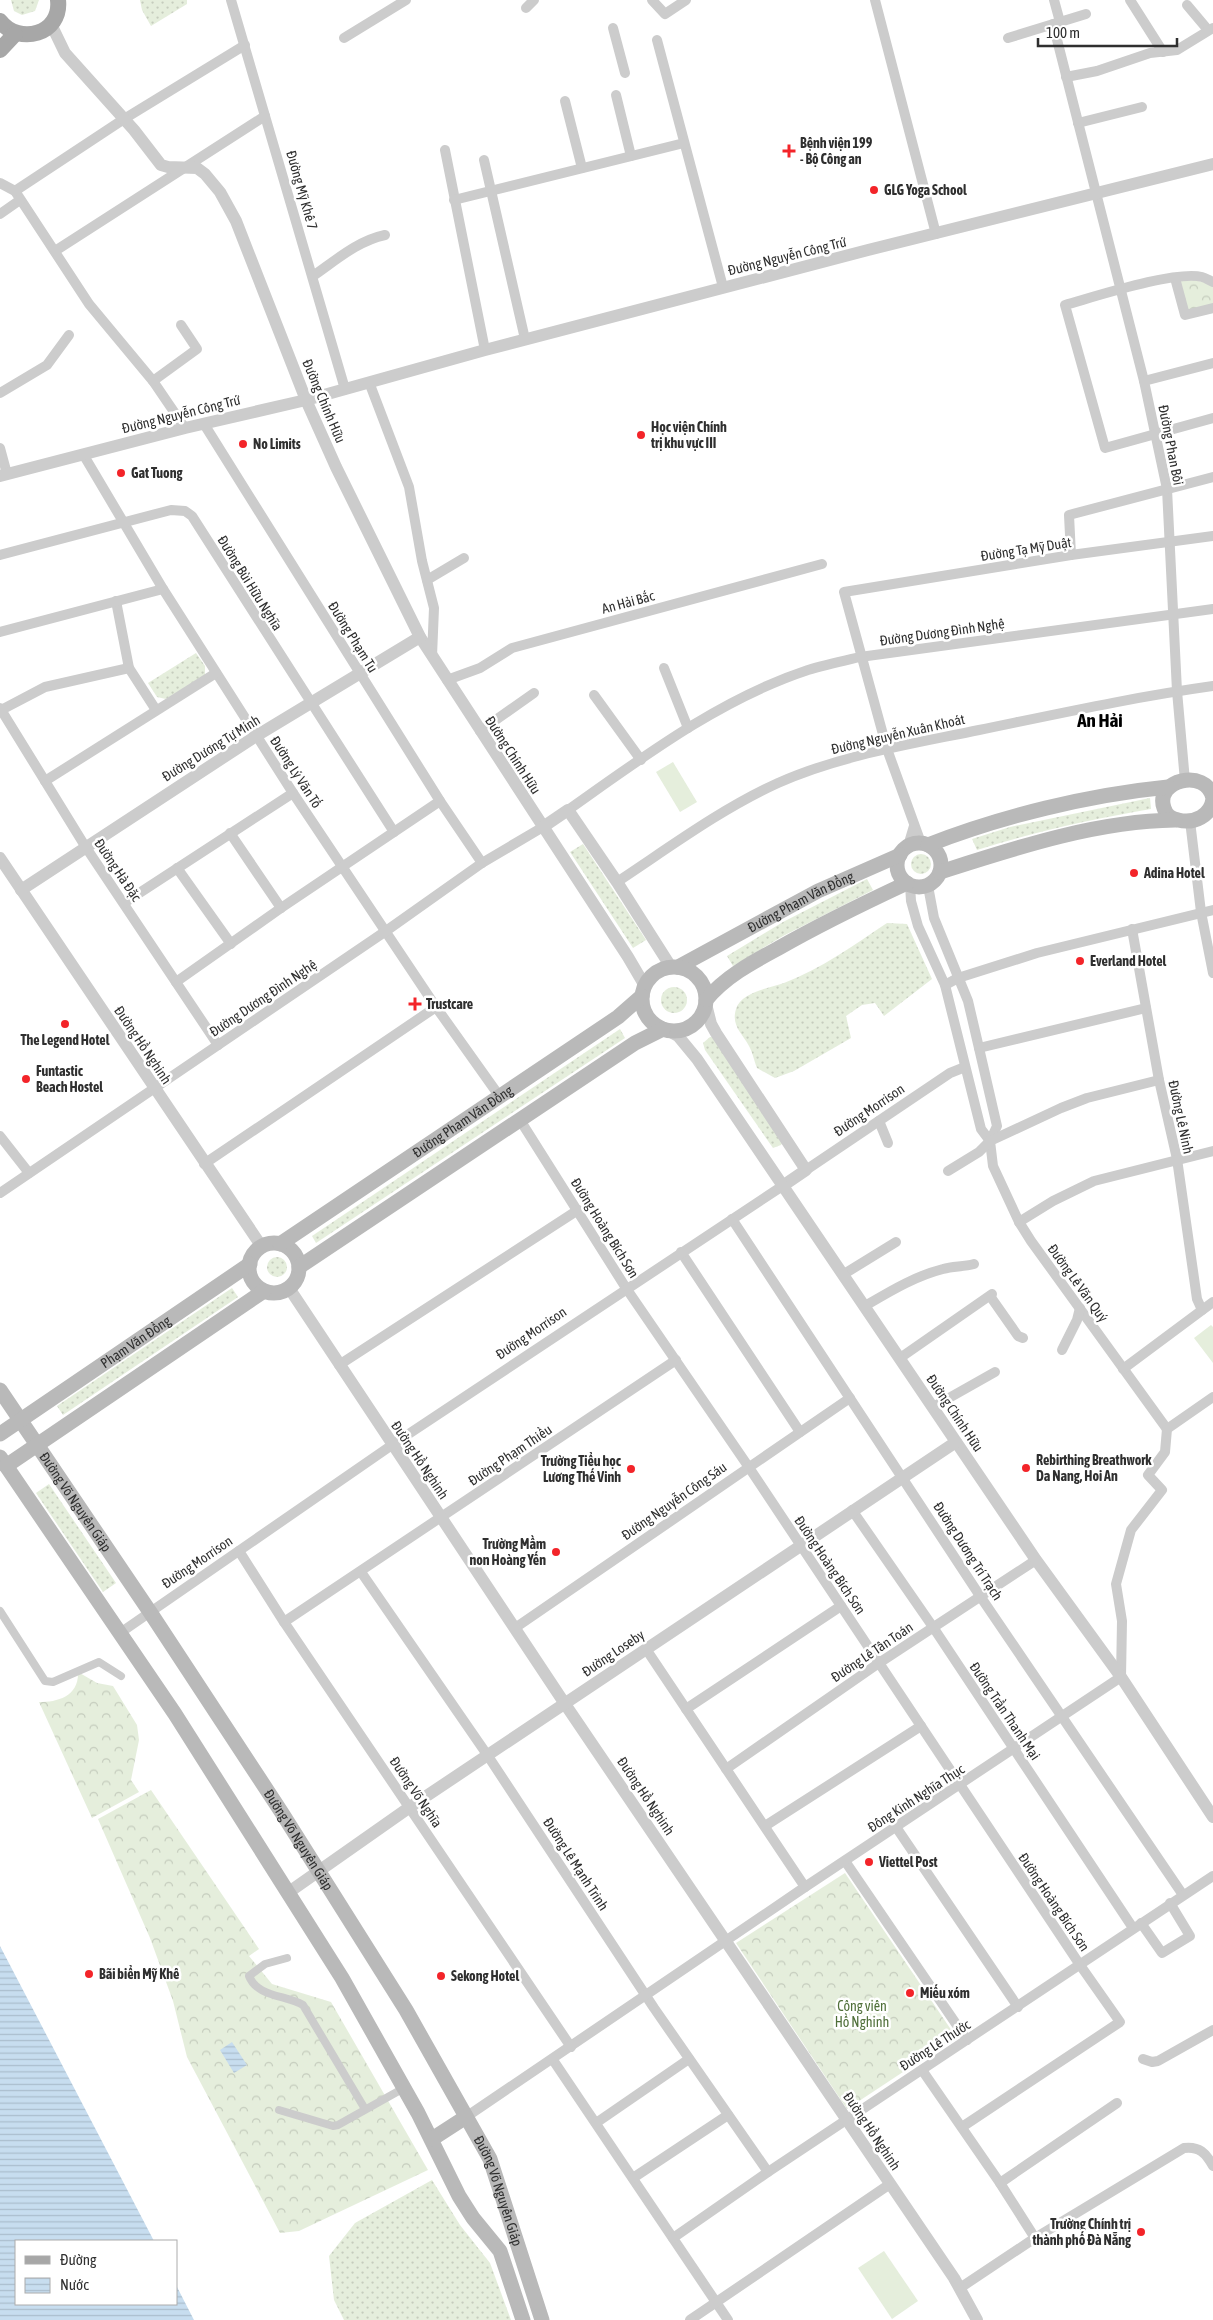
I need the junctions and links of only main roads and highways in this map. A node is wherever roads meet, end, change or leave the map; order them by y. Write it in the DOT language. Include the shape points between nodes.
graph roads {
  1 [pos="58,0"];
  2 [pos="0,21"];
  3 [pos="15,34"];
  4 [pos="0,50"];
  5 [pos="1209,784"];
  6 [pos="1168,788"];
  7 [pos="1213,799"];
  8 [pos="1209,815"];
  9 [pos="1183,820"];
  10 [pos="914,847"];
  11 [pos="940,872"];
  12 [pos="908,884"];
  13 [pos="675,967"];
  14 [pos="644,991"];
  15 [pos="706,1002"];
  16 [pos="665,1030"];
  17 [pos="280,1244"];
  18 [pos="250,1264"];
  19 [pos="299,1268"];
  20 [pos="264,1291"];
  21 [pos="0,1390"];
  22 [pos="20,1420"];
  23 [pos="0,1434"];
  24 [pos="37,1445"];
  25 [pos="3,1461"];
  26 [pos="466,2118"];
  27 [pos="432,2139"];
  28 [pos="523,2320"];
  29 [pos="542,2320"];
  1 -- 3 [label="main road" via="57,14 51,24 34,35"];
  2 -- 3 [label="main road"];
  3 -- 4 [label="main road"];
  5 -- 6 [label="main road" via="1185,781"];
  5 -- 7 [label="main road"];
  6 -- 9 [label="main road" via="1164,793 1165,812"];
  6 -- 10 [label="main road, Đường Phạm Văn Đồng" via="1016,816"];
  7 -- 8 [label="main road"];
  8 -- 9 [label="main road"];
  9 -- 11 [label="main road" via="1150,820 1074,834"];
  10 -- 11 [label="main road" via="940,856"];
  10 -- 12 [label="main road" via="898,871"];
  10 -- 13 [label="main road, Đường Phạm Văn Đồng" via="818,892"];
  11 -- 12 [label="main road" via="928,886"];
  12 -- 15 [label="main road, Đường Phạm Văn Đồng" via="833,918 762,957 722,982"];
  13 -- 14 [label="main road" via="656,973"];
  13 -- 15 [label="main road" via="698,978"];
  14 -- 16 [label="main road" via="645,1013"];
  14 -- 17 [label="main road, Đường Phạm Văn Đồng" via="618,1017"];
  15 -- 16 [label="main road" via="703,1012 692,1025 676,1031"];
  16 -- 19 [label="main road" via="635,1043"];
  17 -- 18 [label="main road" via="262,1247"];
  17 -- 19 [label="main road" via="295,1255"];
  18 -- 20 [label="main road" via="254,1282"];
  18 -- 22 [label="main road, Phạm Văn Đồng"];
  19 -- 20 [label="main road" via="295,1282 289,1288 272,1293"];
  20 -- 24 [label="main road"];
  21 -- 22 [label="main road, Đường Võ Nguyên Giáp"];
  22 -- 23 [label="main road"];
  22 -- 24 [label="main road, Đường Võ Nguyên Giáp"];
  24 -- 25 [label="main road"];
  24 -- 26 [label="main road, Đường Võ Nguyên Giáp" via="320,1871 406,2010"];
  25 -- 27 [label="main road, Đường Võ Nguyên Giáp" via="175,1714 289,1892 342,1978"];
  26 -- 27 [label="main road"];
  26 -- 29 [label="main road, Đường Võ Nguyên Giáp" via="490,2159"];
  27 -- 28 [label="main road, Đường Võ Nguyên Giáp" via="468,2210 500,2251"];
}
